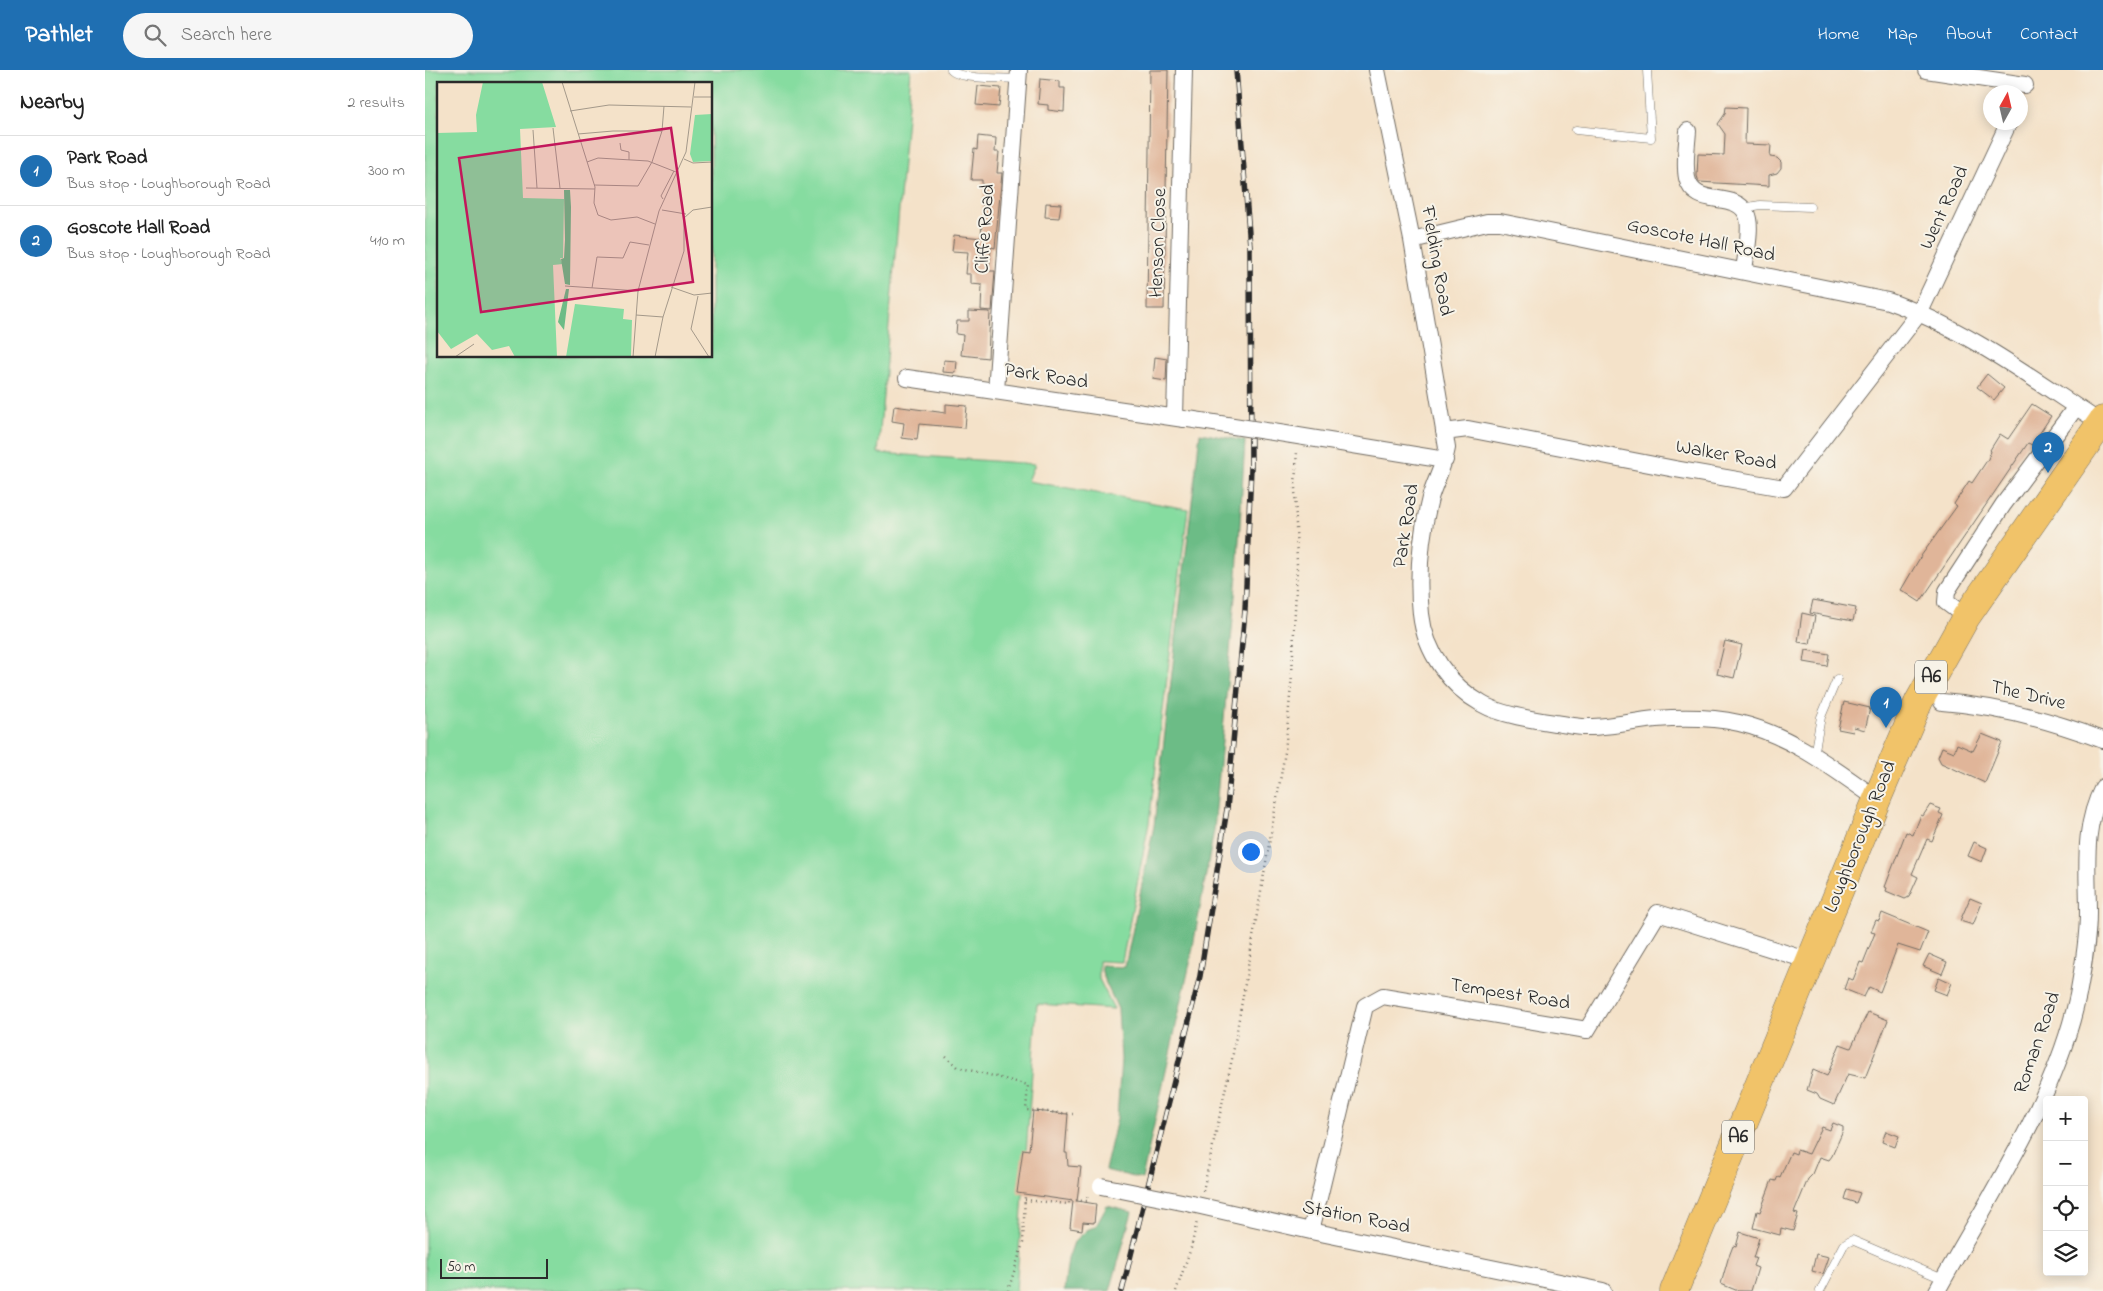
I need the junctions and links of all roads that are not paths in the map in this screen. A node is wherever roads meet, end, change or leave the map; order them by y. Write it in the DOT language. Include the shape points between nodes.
graph roads {
  1 [pos="951,70"];
  2 [pos="1184,70"];
  3 [pos="1377,70"];
  4 [pos="1647,70"];
  5 [pos="1926,70"];
  6 [pos="1018,75"];
  7 [pos="2025,84"];
  8 [pos="1576,130"];
  9 [pos="2005,130"];
  10 [pos="1688,131"];
  11 [pos="1809,207"];
  12 [pos="1742,208"];
  13 [pos="1412,240"];
  14 [pos="1744,271"];
  15 [pos="1920,312"];
  16 [pos="907,378"];
  17 [pos="996,391"];
  18 [pos="2076,406"];
  19 [pos="1181,418"];
  20 [pos="2102,422"];
  21 [pos="1443,432"];
  22 [pos="1445,460"];
  23 [pos="1966,617"];
  24 [pos="1837,679"];
  25 [pos="1942,702"];
  26 [pos="2103,740"];
  27 [pos="1814,755"];
  28 [pos="2103,787"];
  29 [pos="1877,799"];
  30 [pos="1810,961"];
  31 [pos="1095,1185"];
  32 [pos="1311,1231"];
  33 [pos="1940,1285"];
  34 [pos="1677,1289"];
  35 [pos="1603,1291"];
  36 [pos="1820,1291"];
  1 -- 6 [label="lane" via="964,76"];
  2 -- 19 [label="street, Henson Close"];
  3 -- 13 [label="street, Fielding Road"];
  4 -- 8 [label="lane" via="1651,138"];
  5 -- 7 [label="street"];
  6 -- 17 [label="street, Cliffe Road"];
  9 -- 15 [label="street, Went Road"];
  10 -- 12 [label="street" via="1686,172 1691,188 1699,195 1731,202"];
  11 -- 12 [label="lane" via="1760,205"];
  12 -- 14 [label="street" via="1749,225"];
  13 -- 14 [label="street, Goscote Hall Road" via="1487,222 1500,222"];
  13 -- 21 [label="street, Fielding Road"];
  14 -- 15 [label="street, Goscote Hall Road" via="1888,301"];
  15 -- 18 [label="street, Goscote Hall Road" via="2001,357"];
  15 -- 21 [label="street, Walker Road" via="1784,488 1468,429"];
  16 -- 17 [label="street, Park Road"];
  17 -- 19 [label="street, Park Road"];
  18 -- 20 [label="street, Goscote Hall Road"];
  18 -- 23 [label="street" via="2003,505 1947,591 1946,602"];
  19 -- 22 [label="street, Park Road, bridge"];
  20 -- 23 [label="highway, Loughborough Road / A6"];
  21 -- 22 [label="street, Fielding Road" via="1447,448"];
  22 -- 27 [label="street, Park Road" via="1430,499 1419,573 1421,616 1439,664 1458,686 1483,705 1532,720 1588,728 1657,719 1703,718 1739,723 1777,736"];
  23 -- 29 [label="highway, Loughborough Road / A6" via="1919,701"];
  24 -- 27 [label="lane" via="1821,717"];
  25 -- 26 [label="street, The Drive" via="2033,716"];
  27 -- 29 [label="street, Park Road"];
  28 -- 33 [label="street, Roman Road" via="2087,837 2086,950 2078,997 2065,1041 2039,1108"];
  29 -- 30 [label="highway, Loughborough Road / A6"];
  30 -- 32 [label="street, Tempest Road" via="1658,914 1587,1030 1383,996 1365,1006"];
  30 -- 34 [label="highway, Loughborough Road / A6"];
  31 -- 32 [label="street, Station Road, bridge"];
  32 -- 35 [label="street, Station Road"];
  33 -- 36 [label="lane" via="1852,1240 1844,1245"];
}
